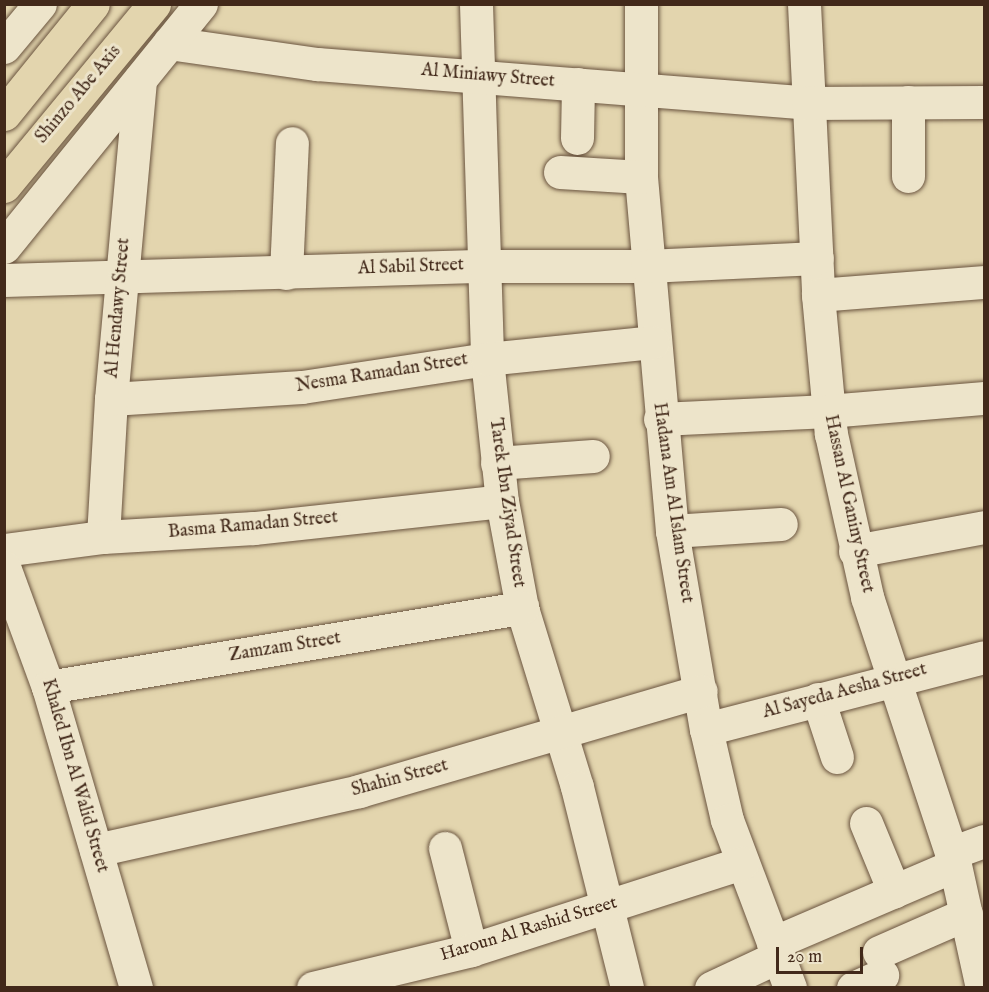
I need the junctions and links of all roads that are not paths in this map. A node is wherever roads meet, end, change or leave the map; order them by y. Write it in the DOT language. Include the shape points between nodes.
graph roads {
  1 [pos="40,4"];
  2 [pos="93,4"];
  3 [pos="154,4"];
  4 [pos="201,4"];
  5 [pos="476,4"];
  6 [pos="641,4"];
  7 [pos="804,4"];
  8 [pos="169,43"];
  9 [pos="4,47"];
  10 [pos="478,76"];
  11 [pos="140,79"];
  12 [pos="578,84"];
  13 [pos="639,90"];
  14 [pos="908,102"];
  15 [pos="984,102"];
  16 [pos="808,103"];
  17 [pos="4,114"];
  18 [pos="577,138"];
  19 [pos="292,143"];
  20 [pos="560,172"];
  21 [pos="641,177"];
  22 [pos="908,177"];
  23 [pos="4,186"];
  24 [pos="4,247"];
  25 [pos="817,258"];
  26 [pos="485,266"];
  27 [pos="647,266"];
  28 [pos="286,273"];
  29 [pos="121,278"];
  30 [pos="4,280"];
  31 [pos="984,282"];
  32 [pos="818,295"];
  33 [pos="653,342"];
  34 [pos="487,359"];
  35 [pos="984,398"];
  36 [pos="111,399"];
  37 [pos="828,411"];
  38 [pos="660,419"];
  39 [pos="593,456"];
  40 [pos="497,463"];
  41 [pos="502,501"];
  42 [pos="781,524"];
  43 [pos="984,527"];
  44 [pos="672,531"];
  45 [pos="103,537"];
  46 [pos="4,550"];
  47 [pos="855,551"];
  48 [pos="4,567"];
  49 [pos="522,609"];
  50 [pos="984,657"];
  51 [pos="892,679"];
  52 [pos="48,687"];
  53 [pos="700,691"];
  54 [pos="818,699"];
  55 [pos="706,729"];
  56 [pos="561,734"];
  57 [pos="837,758"];
  58 [pos="867,823"];
  59 [pos="984,841"];
  60 [pos="445,848"];
  61 [pos="96,850"];
  62 [pos="953,859"];
  63 [pos="742,863"];
  64 [pos="894,891"];
  65 [pos="972,906"];
  66 [pos="605,907"];
  67 [pos="776,949"];
  68 [pos="471,950"];
  69 [pos="872,972"];
  70 [pos="136,987"];
  71 [pos="313,987"];
  72 [pos="627,987"];
  73 [pos="711,987"];
  74 [pos="790,987"];
  75 [pos="982,987"];
  1 -- 9 [label="street"];
  2 -- 17 [label="main road"];
  3 -- 23 [label="main road, Shinzo Abe Axis"];
  4 -- 8 [label="street"];
  5 -- 10 [label="street, Tarek Ibn Ziyad Street"];
  6 -- 13 [label="street, Hadana Am Al Islam Street"];
  7 -- 16 [label="street, Hassan Al Ganiny Street"];
  8 -- 10 [label="street, Al Miniawy Street" via="317,64"];
  8 -- 11 [label="street"];
  10 -- 12 [label="street, Al Miniawy Street"];
  10 -- 26 [label="street, Tarek Ibn Ziyad Street"];
  11 -- 24 [label="street"];
  11 -- 29 [label="street, Al Hendawy Street"];
  12 -- 13 [label="street, Al Miniawy Street"];
  12 -- 18 [label="street"];
  13 -- 16 [label="street, Al Miniawy Street"];
  13 -- 21 [label="street, Hadana Am Al Islam Street"];
  14 -- 15 [label="street, Al Miniawy Street"];
  14 -- 16 [label="street, Al Miniawy Street"];
  14 -- 22 [label="street"];
  16 -- 25 [label="street, Hassan Al Ganiny Street"];
  19 -- 28 [label="street"];
  20 -- 21 [label="street"];
  21 -- 27 [label="street, Hadana Am Al Islam Street"];
  25 -- 27 [label="street, Al Sabil Street"];
  25 -- 32 [label="street, Hassan Al Ganiny Street"];
  26 -- 27 [label="street, Al Sabil Street"];
  26 -- 28 [label="street, Al Sabil Street"];
  26 -- 34 [label="street, Tarek Ibn Ziyad Street"];
  27 -- 33 [label="street, Hadana Am Al Islam Street"];
  28 -- 29 [label="street, Al Sabil Street"];
  29 -- 30 [label="street, Al Sabil Street"];
  29 -- 36 [label="street, Al Hendawy Street"];
  31 -- 32 [label="street"];
  32 -- 37 [label="street, Hassan Al Ganiny Street"];
  33 -- 34 [label="street, Nesma Ramadan Street"];
  33 -- 38 [label="street, Hadana Am Al Islam Street"];
  34 -- 36 [label="street, Nesma Ramadan Street" via="302,387"];
  34 -- 40 [label="street, Tarek Ibn Ziyad Street"];
  35 -- 37 [label="street"];
  36 -- 45 [label="street, Al Hendawy Street"];
  37 -- 38 [label="street"];
  37 -- 47 [label="street, Hassan Al Ganiny Street"];
  38 -- 44 [label="street, Hadana Am Al Islam Street"];
  39 -- 40 [label="street"];
  40 -- 41 [label="street, Tarek Ibn Ziyad Street"];
  41 -- 45 [label="street, Basma Ramadan Street" via="254,528"];
  41 -- 49 [label="street, Tarek Ibn Ziyad Street"];
  42 -- 44 [label="street"];
  43 -- 47 [label="street"];
  44 -- 53 [label="street, Hadana Am Al Islam Street"];
  45 -- 46 [label="street, Basma Ramadan Street"];
  47 -- 51 [label="street, Hassan Al Ganiny Street"];
  48 -- 52 [label="street, Khaled Ibn Al Walid Street"];
  49 -- 52 [label="street, Zamzam Street"];
  49 -- 56 [label="street, Tarek Ibn Ziyad Street"];
  50 -- 51 [label="street, Al Sayeda Aesha Street"];
  51 -- 54 [label="street, Al Sayeda Aesha Street"];
  51 -- 62 [label="street, Hassan Al Ganiny Street"];
  52 -- 61 [label="street, Khaled Ibn Al Walid Street"];
  53 -- 55 [label="street, Hadana Am Al Islam Street"];
  53 -- 56 [label="street, Shahin Street"];
  54 -- 55 [label="street, Al Sayeda Aesha Street"];
  54 -- 57 [label="street"];
  55 -- 63 [label="street, Hadana Am Al Islam Street" via="727,820"];
  56 -- 61 [label="street, Shahin Street" via="359,791"];
  56 -- 66 [label="street, Tarek Ibn Ziyad Street"];
  58 -- 64 [label="street"];
  59 -- 62 [label="street"];
  60 -- 68 [label="street"];
  61 -- 70 [label="street, Khaled Ibn Al Walid Street"];
  62 -- 64 [label="street"];
  62 -- 65 [label="street, Hassan Al Ganiny Street"];
  63 -- 66 [label="street, Haroun Al Rashid Street"];
  63 -- 67 [label="street, Hadana Am Al Islam Street"];
  64 -- 67 [label="street"];
  65 -- 69 [label="street"];
  65 -- 75 [label="street, Hassan Al Ganiny Street"];
  66 -- 68 [label="street, Haroun Al Rashid Street"];
  66 -- 72 [label="street, Tarek Ibn Ziyad Street"];
  67 -- 73 [label="street"];
  67 -- 74 [label="street, Hadana Am Al Islam Street"];
  68 -- 71 [label="street, Haroun Al Rashid Street"];
}
